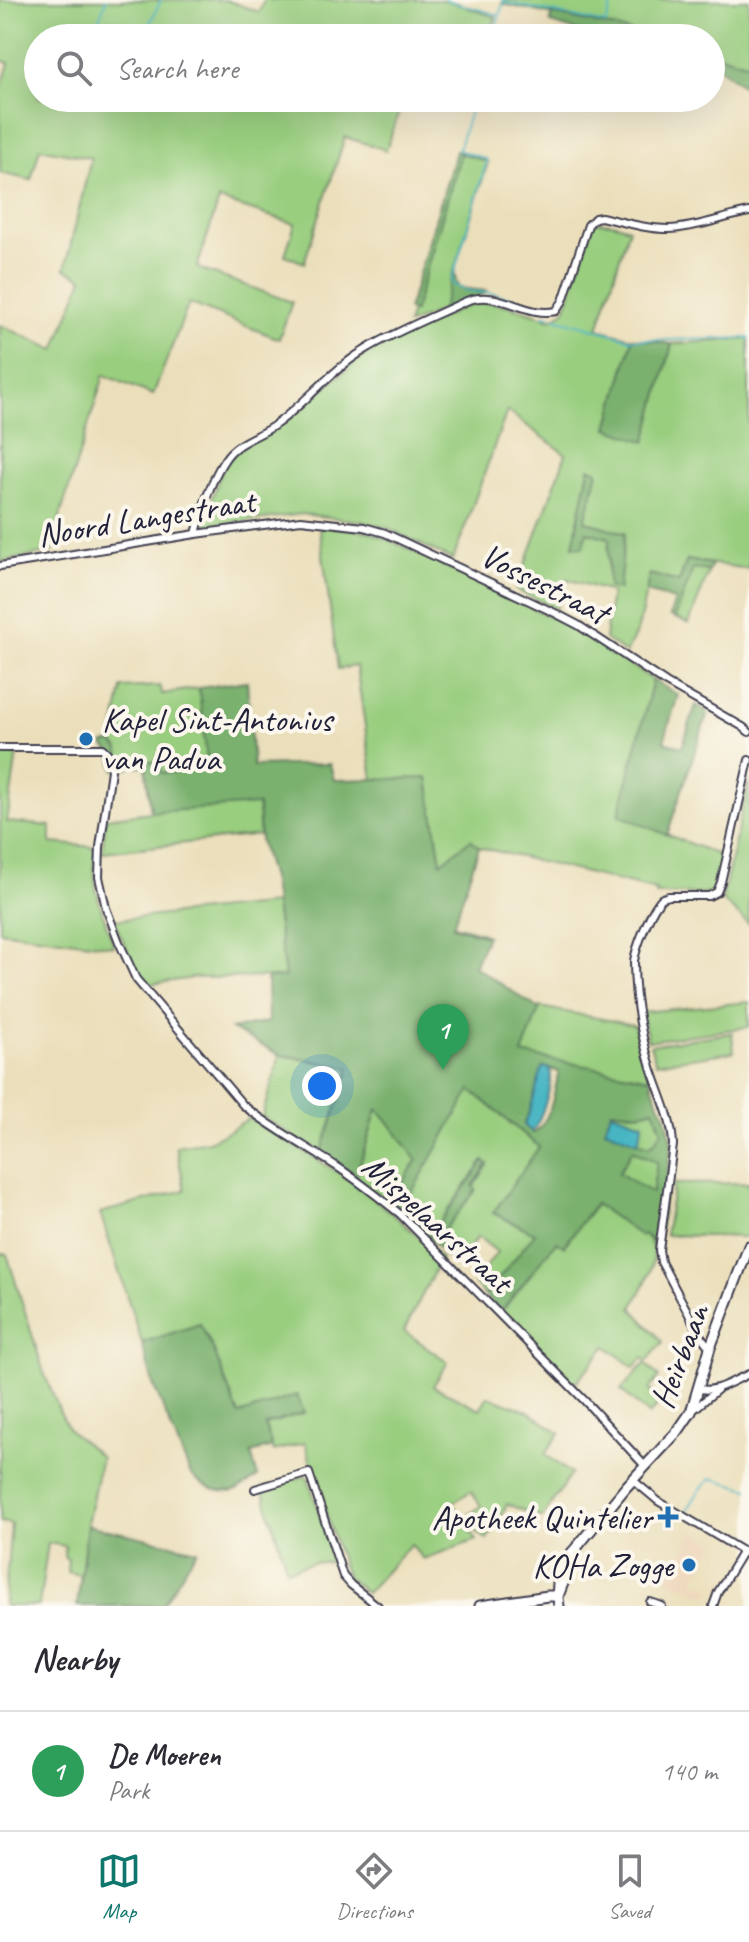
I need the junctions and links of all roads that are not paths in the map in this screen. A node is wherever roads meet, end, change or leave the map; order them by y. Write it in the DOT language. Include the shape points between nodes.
graph roads {
  1 [pos="749,212"];
  2 [pos="301,520"];
  3 [pos="196,534"];
  4 [pos="0,566"];
  5 [pos="749,732"];
  6 [pos="0,748"];
  7 [pos="749,760"];
  8 [pos="749,1246"];
  9 [pos="710,1348"];
  10 [pos="749,1374"];
  11 [pos="723,1385"];
  12 [pos="698,1388"];
  13 [pos="692,1411"];
  14 [pos="645,1466"];
  15 [pos="633,1480"];
  16 [pos="255,1489"];
  17 [pos="746,1553"];
  18 [pos="558,1601"];
  19 [pos="650,1602"];
  20 [pos="378,1606"];
  21 [pos="480,1606"];
  22 [pos="662,1606"];
  23 [pos="713,1606"];
  1 -- 3 [label="street" via="668,229 595,218 556,311 479,297 364,350 273,426 226,457"];
  2 -- 3 [label="street, Noord Langestraat"];
  2 -- 5 [label="street, Vossestraat" via="385,533 555,613"];
  3 -- 4 [label="street, Noord Langestraat"];
  6 -- 14 [label="street, Mispelaarstraat" via="102,748 108,753 111,770 99,877 136,979 243,1105 400,1214"];
  7 -- 9 [label="street" via="717,892 663,897 634,961 639,1025 673,1129 661,1262"];
  8 -- 9 [label="main road, Heirbaan"];
  9 -- 12 [label="main road, Heirbaan"];
  10 -- 11 [label="street"];
  11 -- 12 [label="street" via="707,1391"];
  11 -- 13 [label="street"];
  12 -- 13 [label="main road, Heirbaan"];
  13 -- 14 [label="main road, Heirbaan"];
  14 -- 15 [label="main road, Heirbaan"];
  15 -- 17 [label="street" via="658,1501"];
  15 -- 18 [label="main road, Heirbaan" via="577,1547"];
  16 -- 20 [label="street" via="309,1473 343,1576"];
  17 -- 23 [label="street"];
  18 -- 21 [label="main road" via="548,1596"];
  19 -- 22 [label="street"];
}
